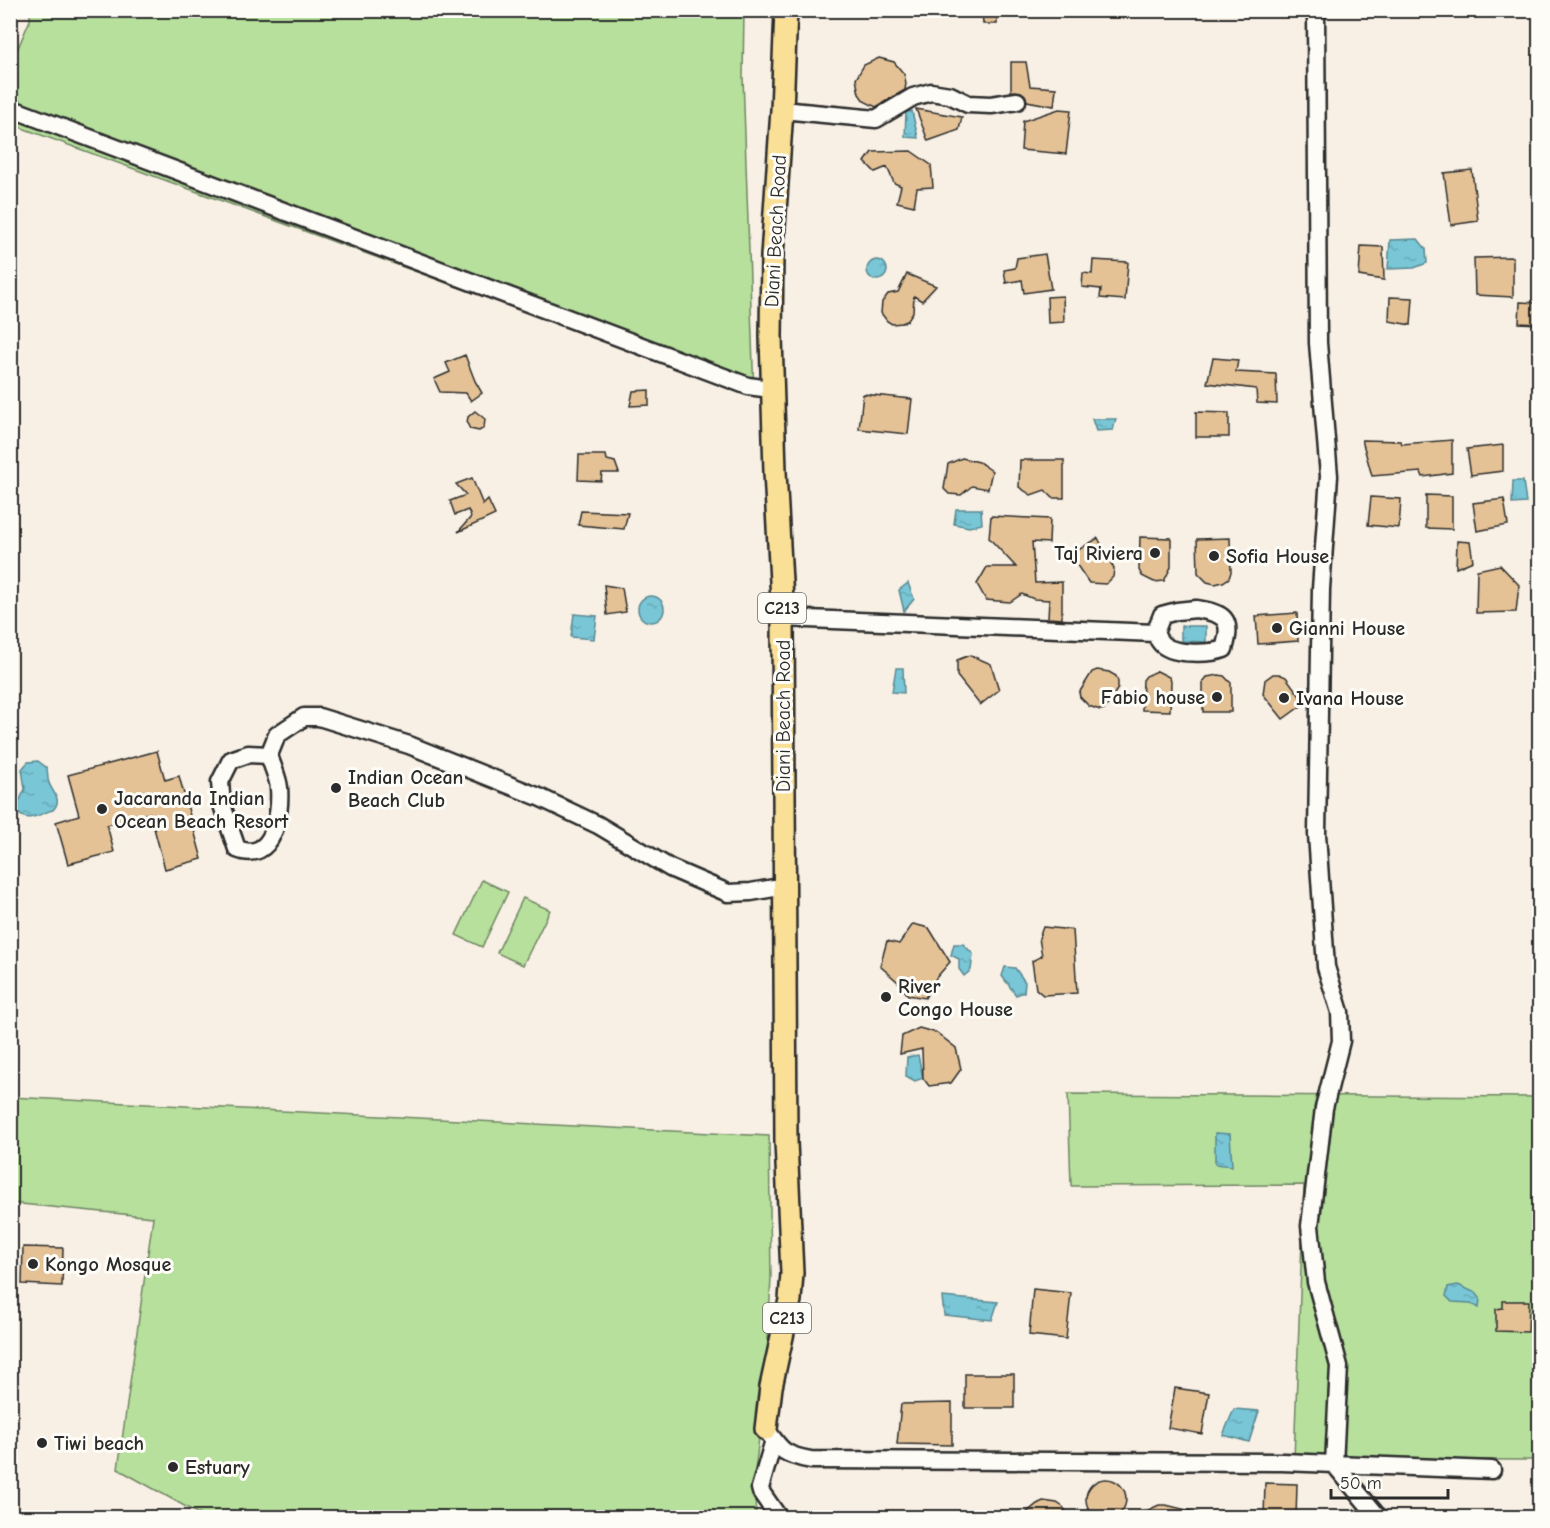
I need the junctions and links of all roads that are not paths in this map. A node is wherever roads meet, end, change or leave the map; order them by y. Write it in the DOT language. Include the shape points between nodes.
graph roads {
  1 [pos="786,10"];
  2 [pos="1316,10"];
  3 [pos="1017,102"];
  4 [pos="10,108"];
  5 [pos="782,110"];
  6 [pos="771,389"];
  7 [pos="783,618"];
  8 [pos="1155,633"];
  9 [pos="269,755"];
  10 [pos="785,886"];
  11 [pos="770,1435"];
  12 [pos="1334,1464"];
  13 [pos="1492,1470"];
  14 [pos="779,1518"];
  15 [pos="1379,1518"];
  1 -- 5 [label="main road, Diani Beach Road / C213"];
  2 -- 12 [label="street" via="1318,343 1329,476 1321,589 1317,834 1326,967 1340,1012 1341,1041 1324,1108 1310,1226 1316,1282 1339,1366"];
  3 -- 5 [label="street" via="968,104 950,95 931,92 913,97 876,119"];
  4 -- 6 [label="street" via="748,386"];
  5 -- 6 [label="main road, Diani Beach Road / C213" via="772,256"];
  6 -- 7 [label="main road, Diani Beach Road / C213"];
  7 -- 8 [label="street"];
  7 -- 10 [label="main road, Diani Beach Road / C213"];
  9 -- 9 [label="street" via="248,754 231,760 220,782 222,805 237,849 245,852 263,847 280,814 279,785"];
  9 -- 10 [label="street" via="277,735 304,717 319,717 409,745 539,797 598,825 670,868 728,892"];
  10 -- 11 [label="main road, Diani Beach Road / C213" via="785,1107 792,1273 771,1387"];
  11 -- 12 [label="street" via="777,1447 791,1455 820,1460"];
  11 -- 14 [label="street" via="760,1488"];
  12 -- 13 [label="street"];
  12 -- 15 [label="street"];
}
